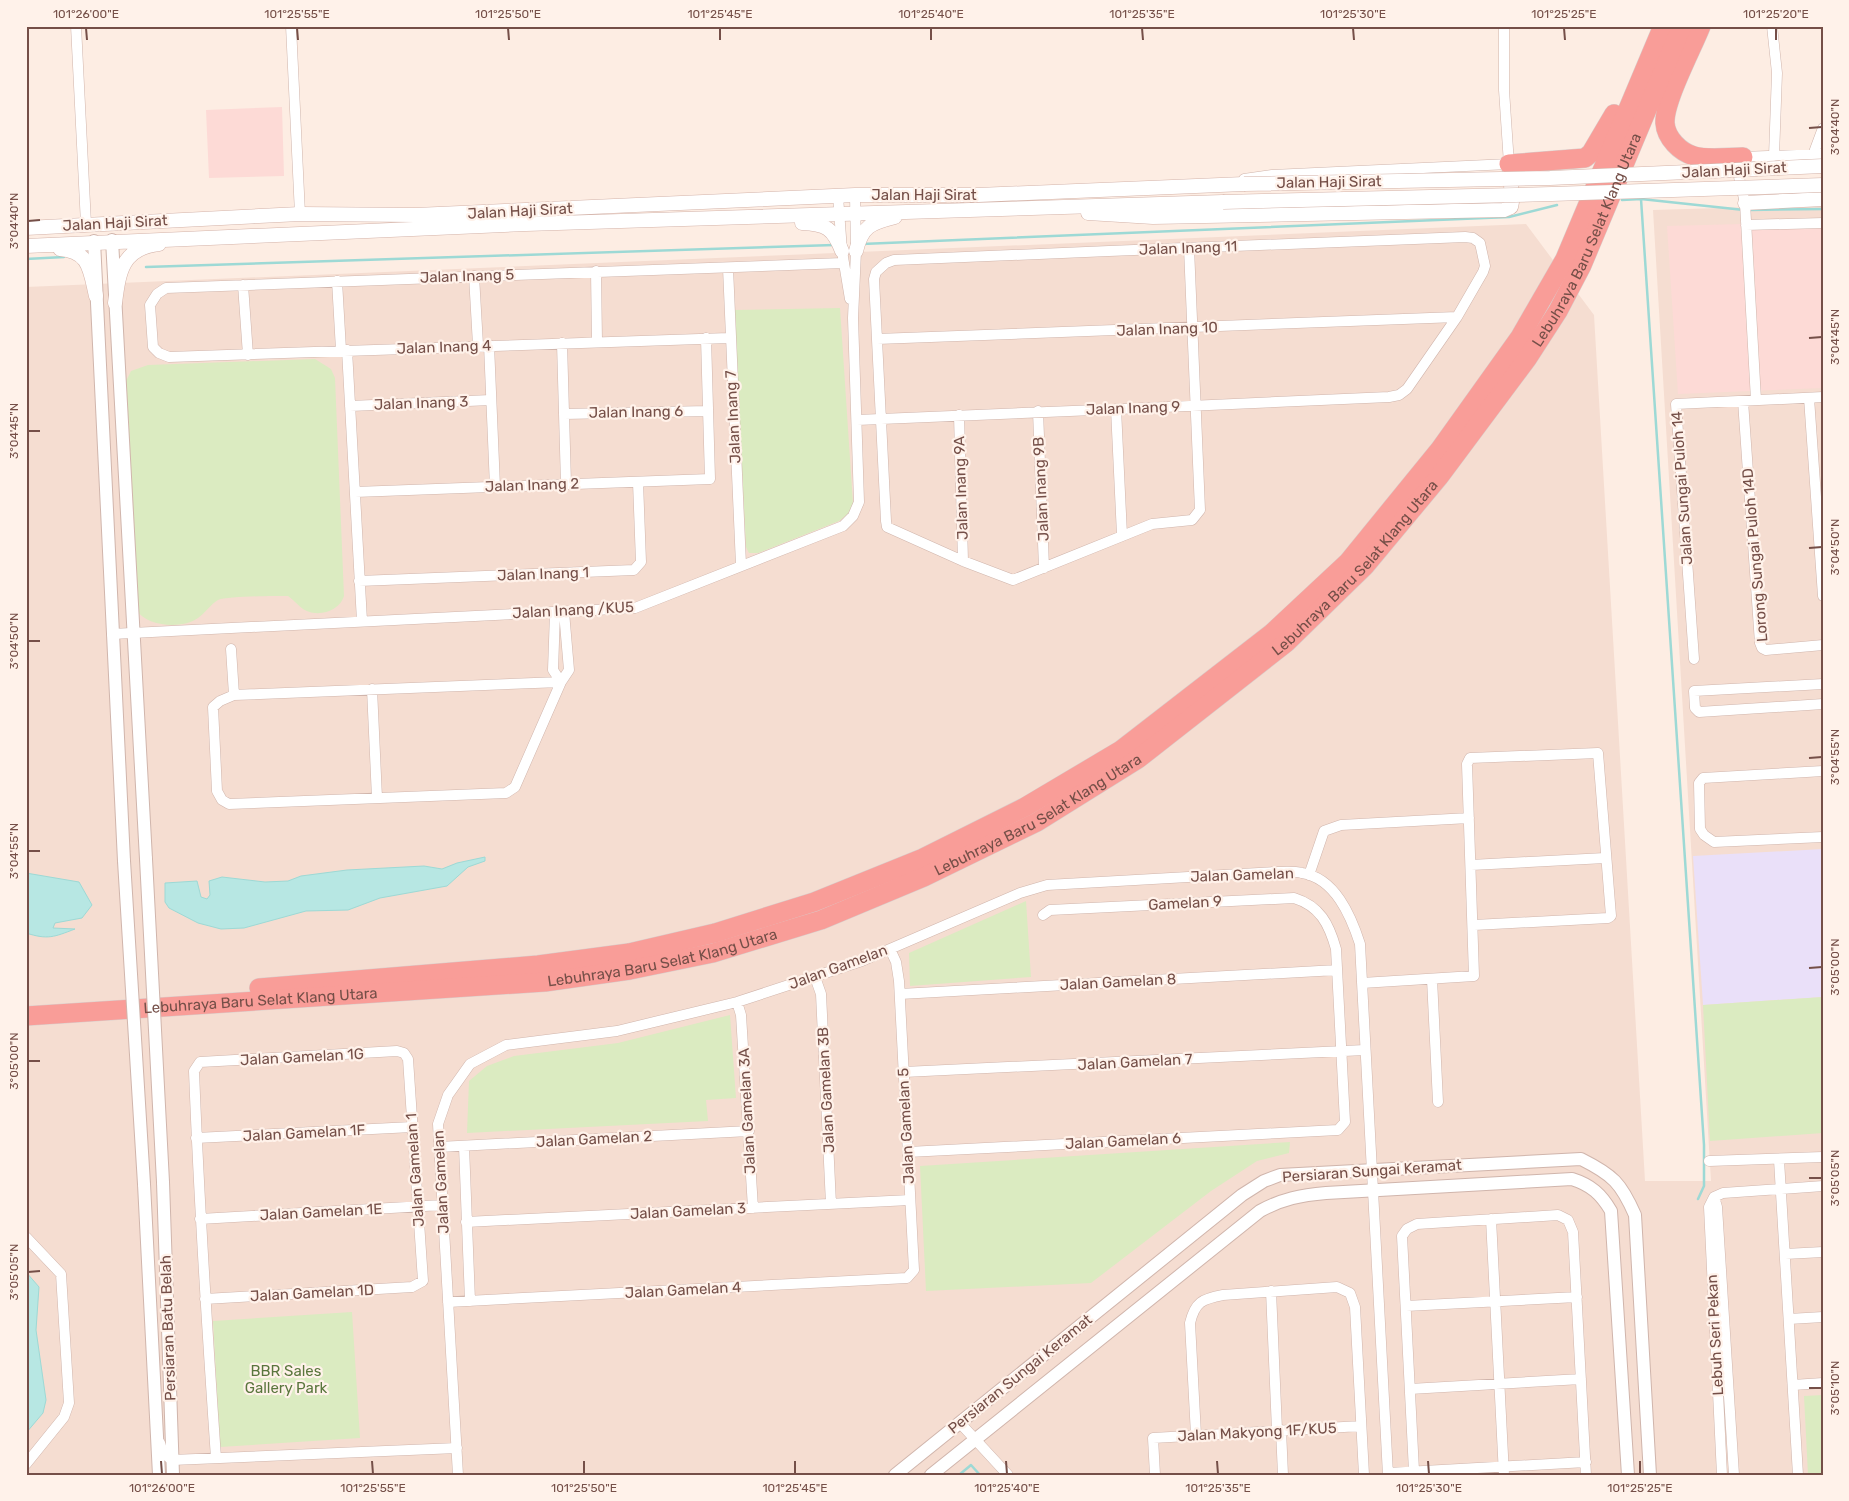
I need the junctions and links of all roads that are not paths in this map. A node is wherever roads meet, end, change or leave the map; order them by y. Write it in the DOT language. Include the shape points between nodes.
graph roads {
  1 [pos="76,26"];
  2 [pos="291,26"];
  3 [pos="1504,26"];
  4 [pos="1661,26"];
  5 [pos="1682,26"];
  6 [pos="1688,26"];
  7 [pos="1701,26"];
  8 [pos="1772,26"];
  9 [pos="1656,58"];
  10 [pos="1823,128"];
  11 [pos="1818,154"];
  12 [pos="1774,156"];
  13 [pos="1744,157"];
  14 [pos="1509,164"];
  15 [pos="1823,166"];
  16 [pos="1823,184"];
  17 [pos="1194,186"];
  18 [pos="855,195"];
  19 [pos="838,196"];
  20 [pos="1823,199"];
  21 [pos="994,207"];
  22 [pos="922,211"];
  23 [pos="1745,212"];
  24 [pos="855,213"];
  25 [pos="300,214"];
  26 [pos="840,214"];
  27 [pos="702,218"];
  28 [pos="155,220"];
  29 [pos="1823,223"];
  30 [pos="86,224"];
  31 [pos="26,228"];
  32 [pos="342,231"];
  33 [pos="26,233"];
  34 [pos="857,235"];
  35 [pos="839,236"];
  36 [pos="102,238"];
  37 [pos="26,247"];
  38 [pos="1189,248"];
  39 [pos="847,255"];
  40 [pos="728,268"];
  41 [pos="596,271"];
  42 [pos="474,276"];
  43 [pos="337,282"];
  44 [pos="243,285"];
  45 [pos="96,296"];
  46 [pos="116,303"];
  47 [pos="853,318"];
  48 [pos="1457,318"];
  49 [pos="1193,328"];
  50 [pos="706,338"];
  51 [pos="729,338"];
  52 [pos="877,339"];
  53 [pos="597,342"];
  54 [pos="562,343"];
  55 [pos="483,345"];
  56 [pos="344,350"];
  57 [pos="160,353"];
  58 [pos="248,355"];
  59 [pos="1407,389"];
  60 [pos="1823,397"];
  61 [pos="1810,398"];
  62 [pos="491,400"];
  63 [pos="1756,400"];
  64 [pos="1743,401"];
  65 [pos="1197,405"];
  66 [pos="350,406"];
  67 [pos="1116,409"];
  68 [pos="708,411"];
  69 [pos="1038,411"];
  70 [pos="564,414"];
  71 [pos="959,415"];
  72 [pos="882,419"];
  73 [pos="857,420"];
  74 [pos="638,482"];
  75 [pos="566,484"];
  76 [pos="495,487"];
  77 [pos="355,492"];
  78 [pos="1122,535"];
  79 [pos="963,561"];
  80 [pos="741,565"];
  81 [pos="1044,568"];
  82 [pos="1822,579"];
  83 [pos="360,581"];
  84 [pos="1823,596"];
  85 [pos="559,613"];
  86 [pos="362,620"];
  87 [pos="134,633"];
  88 [pos="112,634"];
  89 [pos="1823,645"];
  90 [pos="231,649"];
  91 [pos="1694,659"];
  92 [pos="561,682"];
  93 [pos="1823,684"];
  94 [pos="372,689"];
  95 [pos="234,696"];
  96 [pos="1823,704"];
  97 [pos="1823,771"];
  98 [pos="377,798"];
  99 [pos="1469,818"];
  100 [pos="1823,836"];
  101 [pos="1605,858"];
  102 [pos="1471,865"];
  103 [pos="1309,875"];
  104 [pos="1043,915"];
  105 [pos="1474,925"];
  106 [pos="890,949"];
  107 [pos="1337,970"];
  108 [pos="815,977"];
  109 [pos="1432,979"];
  110 [pos="1362,983"];
  111 [pos="900,994"];
  112 [pos="737,1002"];
  113 [pos="26,1004"];
  114 [pos="26,1016"];
  115 [pos="1366,1050"];
  116 [pos="1341,1052"];
  117 [pos="404,1053"];
  118 [pos="904,1072"];
  119 [pos="1438,1102"];
  120 [pos="412,1127"];
  121 [pos="748,1132"];
  122 [pos="196,1138"];
  123 [pos="464,1146"];
  124 [pos="439,1147"];
  125 [pos="908,1152"];
  126 [pos="1823,1157"];
  127 [pos="1779,1160"];
  128 [pos="1708,1161"];
  129 [pos="1372,1170"];
  130 [pos="1823,1186"];
  131 [pos="1781,1188"];
  132 [pos="1372,1190"];
  133 [pos="1714,1197"];
  134 [pos="910,1200"];
  135 [pos="831,1204"];
  136 [pos="442,1205"];
  137 [pos="418,1206"];
  138 [pos="753,1208"];
  139 [pos="200,1219"];
  140 [pos="1491,1220"];
  141 [pos="466,1222"];
  142 [pos="26,1237"];
  143 [pos="1823,1252"];
  144 [pos="1785,1254"];
  145 [pos="914,1270"];
  146 [pos="417,1284"];
  147 [pos="1271,1291"];
  148 [pos="1577,1296"];
  149 [pos="205,1299"];
  150 [pos="1495,1300"];
  151 [pos="470,1301"];
  152 [pos="448,1302"];
  153 [pos="1406,1306"];
  154 [pos="1823,1317"];
  155 [pos="1789,1319"];
  156 [pos="1581,1379"];
  157 [pos="1823,1383"];
  158 [pos="1500,1384"];
  159 [pos="1793,1385"];
  160 [pos="1410,1389"];
  161 [pos="960,1423"];
  162 [pos="1361,1426"];
  163 [pos="156,1428"];
  164 [pos="1279,1430"];
  165 [pos="1196,1435"];
  166 [pos="976,1439"];
  167 [pos="457,1448"];
  168 [pos="216,1458"];
  169 [pos="172,1460"];
  170 [pos="1586,1462"];
  171 [pos="26,1464"];
  172 [pos="1414,1471"];
  173 [pos="1504,1471"];
  174 [pos="1388,1474"];
  175 [pos="159,1475"];
  176 [pos="173,1475"];
  177 [pos="458,1475"];
  178 [pos="895,1475"];
  179 [pos="931,1475"];
  180 [pos="1008,1475"];
  181 [pos="1154,1475"];
  182 [pos="1283,1475"];
  183 [pos="1364,1475"];
  184 [pos="1586,1475"];
  185 [pos="1628,1475"];
  186 [pos="1650,1475"];
  187 [pos="1722,1475"];
  188 [pos="1734,1475"];
  189 [pos="1798,1475"];
  1 -- 30 [label="street"];
  2 -- 25 [label="street"];
  3 -- 14 [label="street"];
  4 -- 9 [label="highway"];
  5 -- 9 [label="highway, Lebuhraya Baru Selat Klang Utara"];
  6 -- 9 [label="highway"];
  7 -- 13 [label="highway" via="1669,104 1665,122 1668,136 1694,156"];
  8 -- 12 [label="street" via="1777,73"];
  9 -- 14 [label="highway" via="1630,87 1585,158"];
  9 -- 113 [label="highway, Lebuhraya Baru Selat Klang Utara" via="1565,259 1520,337 1440,449 1348,562 1272,633 1121,750 1025,807 923,858 814,902 716,933 629,953 528,966 182,995"];
  9 -- 114 [label="highway, Lebuhraya Baru Selat Klang Utara" via="1582,264 1558,311 1527,359 1384,544 1286,643 1138,758 1037,822 924,877 821,920 713,953 630,970 545,982"];
  10 -- 11 [label="street"];
  11 -- 12 [label="street"];
  12 -- 13 [label="street"];
  13 -- 23 [label="street" via="1738,174"];
  14 -- 17 [label="street" via="1272,175"];
  14 -- 21 [label="main road" via="1512,202 1511,207 1504,210 1153,217"];
  15 -- 17 [label="main road, Jalan Haji Sirat, bridge" via="1550,178"];
  16 -- 21 [label="main road, Jalan Haji Sirat, bridge"];
  17 -- 18 [label="main road, Jalan Haji Sirat" via="978,195"];
  18 -- 19 [label="main road, Jalan Haji Sirat"];
  18 -- 24 [label="street"];
  19 -- 25 [label="main road, Jalan Haji Sirat" via="416,215"];
  19 -- 26 [label="street"];
  20 -- 23 [label="main road"];
  21 -- 22 [label="main road, Jalan Haji Sirat"];
  22 -- 24 [label="main road, Jalan Haji Sirat"];
  22 -- 34 [label="main road" via="882,220"];
  23 -- 29 [label="street"];
  23 -- 63 [label="street"];
  24 -- 26 [label="main road, Jalan Haji Sirat"];
  24 -- 34 [label="street"];
  25 -- 28 [label="main road, Jalan Haji Sirat"];
  26 -- 27 [label="main road, Jalan Haji Sirat"];
  26 -- 35 [label="street"];
  27 -- 32 [label="main road, Jalan Haji Sirat"];
  27 -- 35 [label="main road" via="818,224"];
  28 -- 30 [label="main road, Jalan Haji Sirat"];
  28 -- 36 [label="main road" via="143,228 111,229"];
  30 -- 31 [label="main road, Jalan Haji Sirat"];
  32 -- 36 [label="main road, Jalan Haji Sirat"];
  32 -- 46 [label="main road" via="298,237 146,246 125,260 118,276"];
  33 -- 36 [label="main road" via="92,231"];
  34 -- 39 [label="main road"];
  35 -- 39 [label="main road"];
  36 -- 37 [label="main road, Jalan Haji Sirat"];
  36 -- 45 [label="street, Persiaran Batu Belah"];
  36 -- 46 [label="street, Persiaran Batu Belah"];
  37 -- 45 [label="main road" via="74,250 82,255 90,268"];
  38 -- 48 [label="street, Jalan Inang 11" via="1473,238 1480,243 1485,266"];
  38 -- 49 [label="street"];
  38 -- 52 [label="street, Jalan Inang 11" via="889,261 876,272 874,279"];
  39 -- 40 [label="street, Jalan Inang 5"];
  39 -- 47 [label="street, Jalan Inang /KU5"];
  39 -- 47 [label="street, Jalan Inang /KU5"];
  40 -- 41 [label="street, Jalan Inang 5"];
  40 -- 51 [label="street, Jalan Inang 7"];
  41 -- 42 [label="street, Jalan Inang 5"];
  41 -- 53 [label="street"];
  42 -- 43 [label="street, Jalan Inang 5"];
  42 -- 55 [label="street"];
  43 -- 44 [label="street, Jalan Inang 5"];
  43 -- 56 [label="street"];
  44 -- 57 [label="street, Jalan Inang 5" via="166,288 156,294 150,305 153,347"];
  44 -- 58 [label="street"];
  45 -- 88 [label="street, Persiaran Batu Belah"];
  46 -- 87 [label="street, Persiaran Batu Belah"];
  47 -- 73 [label="street, Jalan Inang /KU5"];
  48 -- 49 [label="street, Jalan Inang 10"];
  48 -- 59 [label="street, Jalan Inang 11"];
  49 -- 52 [label="street, Jalan Inang 10"];
  49 -- 65 [label="street"];
  50 -- 51 [label="street, Jalan Inang 4"];
  50 -- 53 [label="street, Jalan Inang 4"];
  50 -- 68 [label="street"];
  51 -- 80 [label="street, Jalan Inang 7"];
  52 -- 72 [label="street, Jalan Inang 11"];
  53 -- 54 [label="street, Jalan Inang 4"];
  54 -- 55 [label="street, Jalan Inang 4"];
  54 -- 70 [label="street"];
  55 -- 56 [label="street, Jalan Inang 4"];
  55 -- 62 [label="street"];
  56 -- 58 [label="street, Jalan Inang 4"];
  56 -- 66 [label="street"];
  57 -- 58 [label="street, Jalan Inang 4" via="169,357"];
  59 -- 65 [label="street, Jalan Inang 9" via="1389,397"];
  60 -- 61 [label="street, Jalan Sungai Puloh 14"];
  61 -- 63 [label="street, Jalan Sungai Puloh 14"];
  61 -- 82 [label="street"];
  62 -- 66 [label="street, Jalan Inang 3"];
  62 -- 76 [label="street"];
  63 -- 64 [label="street, Jalan Sungai Puloh 14"];
  64 -- 89 [label="street, Lorong Sungai Puloh 14D" via="1760,643 1766,650"];
  64 -- 91 [label="street, Jalan Sungai Puloh 14" via="1676,404"];
  65 -- 67 [label="street, Jalan Inang 9"];
  65 -- 78 [label="street" via="1200,510 1197,516 1192,520 1152,524"];
  66 -- 77 [label="street"];
  67 -- 69 [label="street, Jalan Inang 9"];
  67 -- 78 [label="street"];
  68 -- 70 [label="street, Jalan Inang 6"];
  68 -- 74 [label="street, Jalan Inang 2" via="710,479"];
  69 -- 71 [label="street, Jalan Inang 9"];
  69 -- 81 [label="street, Jalan Inang 9B"];
  70 -- 75 [label="street"];
  71 -- 72 [label="street, Jalan Inang 9"];
  71 -- 79 [label="street, Jalan Inang 9A"];
  72 -- 73 [label="street, Jalan Inang 9"];
  72 -- 79 [label="street, Jalan Inang 11" via="888,527"];
  73 -- 80 [label="street, Jalan Inang /KU5" via="859,502 853,516 843,526"];
  74 -- 75 [label="street, Jalan Inang 2"];
  74 -- 83 [label="street, Jalan Inang 1" via="641,562 634,570"];
  75 -- 76 [label="street, Jalan Inang 2"];
  76 -- 77 [label="street, Jalan Inang 2"];
  77 -- 83 [label="street"];
  78 -- 81 [label="street"];
  79 -- 81 [label="street" via="1013,580"];
  80 -- 85 [label="street, Jalan Inang /KU5" via="641,606"];
  82 -- 84 [label="street"];
  83 -- 86 [label="street"];
  85 -- 86 [label="street, Jalan Inang /KU5"];
  85 -- 92 [label="street" via="568,670"];
  85 -- 92 [label="street" via="553,670"];
  86 -- 87 [label="street, Jalan Inang /KU5"];
  87 -- 88 [label="street, Jalan Inang /KU5"];
  87 -- 169 [label="street, Persiaran Batu Belah, bridge" via="163,1182"];
  88 -- 163 [label="street, Persiaran Batu Belah, bridge"];
  90 -- 95 [label="street"];
  92 -- 94 [label="street"];
  92 -- 98 [label="street" via="516,787 506,793"];
  93 -- 96 [label="street" via="1694,691 1695,708 1699,712"];
  94 -- 95 [label="street"];
  94 -- 98 [label="street"];
  95 -- 98 [label="street" via="213,707 217,791 222,800 230,804"];
  97 -- 100 [label="street" via="1703,778 1699,783 1700,829 1714,842"];
  99 -- 101 [label="street" via="1467,764 1470,758 1595,751 1599,755"];
  99 -- 102 [label="street"];
  99 -- 103 [label="street" via="1340,825 1324,830"];
  101 -- 102 [label="street"];
  101 -- 105 [label="street" via="1612,913 1608,918"];
  102 -- 105 [label="street"];
  103 -- 106 [label="street, Jalan Gamelan" via="1275,872 1047,885 1020,893"];
  103 -- 110 [label="street, Jalan Gamelan" via="1335,893 1352,918 1360,944"];
  104 -- 107 [label="street, Gamelan 9" via="1050,910 1294,898 1308,902 1322,915 1336,949"];
  105 -- 109 [label="street" via="1474,976"];
  106 -- 108 [label="street, Jalan Gamelan"];
  106 -- 111 [label="street, Jalan Gamelan 5" via="896,962"];
  107 -- 111 [label="street, Jalan Gamelan 8"];
  107 -- 116 [label="street"];
  108 -- 112 [label="street, Jalan Gamelan"];
  108 -- 135 [label="street, Jalan Gamelan 3B" via="821,994"];
  109 -- 110 [label="street"];
  109 -- 119 [label="street"];
  110 -- 115 [label="street, Jalan Gamelan"];
  111 -- 118 [label="street, Jalan Gamelan 5"];
  112 -- 121 [label="street, Jalan Gamelan 3A" via="741,1015"];
  112 -- 124 [label="street, Jalan Gamelan" via="617,1031 506,1045 470,1064 448,1096 438,1124"];
  115 -- 116 [label="street, Jalan Gamelan 7"];
  115 -- 129 [label="street, Jalan Gamelan"];
  116 -- 118 [label="street, Jalan Gamelan 7"];
  116 -- 125 [label="street, Jalan Gamelan 6" via="1345,1122 1338,1130"];
  117 -- 120 [label="street, Jalan Gamelan 1" via="408,1059"];
  117 -- 122 [label="street, Jalan Gamelan 1G" via="200,1062 194,1071"];
  118 -- 125 [label="street, Jalan Gamelan 5"];
  120 -- 122 [label="street, Jalan Gamelan 1F"];
  120 -- 137 [label="street, Jalan Gamelan 1"];
  121 -- 123 [label="street, Jalan Gamelan 2"];
  121 -- 138 [label="street, Jalan Gamelan 3A"];
  122 -- 139 [label="street"];
  123 -- 124 [label="street, Jalan Gamelan 2"];
  123 -- 141 [label="street"];
  124 -- 136 [label="street, Jalan Gamelan"];
  125 -- 134 [label="street, Jalan Gamelan 5"];
  126 -- 127 [label="street"];
  127 -- 128 [label="street"];
  127 -- 131 [label="street"];
  129 -- 132 [label="street, Jalan Gamelan"];
  129 -- 161 [label="street, Persiaran Sungai Keramat" via="1280,1176 1264,1181 1242,1195"];
  129 -- 186 [label="street, Persiaran Sungai Keramat" via="1581,1159 1606,1172 1624,1190 1636,1215"];
  130 -- 131 [label="street"];
  131 -- 133 [label="street" via="1723,1193"];
  131 -- 144 [label="street"];
  132 -- 166 [label="street, Persiaran Sungai Keramat" via="1296,1196 1260,1211"];
  132 -- 174 [label="street, Jalan Gamelan"];
  132 -- 185 [label="street, Persiaran Sungai Keramat" via="1572,1179 1587,1184 1603,1196 1611,1211 1614,1227"];
  133 -- 187 [label="street, Lebuh Seri Pekan" via="1709,1207"];
  133 -- 188 [label="street" via="1718,1207"];
  134 -- 135 [label="street, Jalan Gamelan 3"];
  134 -- 145 [label="street, Jalan Gamelan 5"];
  135 -- 138 [label="street, Jalan Gamelan 3"];
  136 -- 137 [label="street, Jalan Gamelan 1E"];
  136 -- 152 [label="street, Jalan Gamelan"];
  137 -- 139 [label="street, Jalan Gamelan 1E"];
  137 -- 146 [label="street, Jalan Gamelan 1" via="423,1281"];
  138 -- 141 [label="street, Jalan Gamelan 3"];
  139 -- 149 [label="street"];
  140 -- 148 [label="street" via="1558,1215 1568,1220 1573,1232"];
  140 -- 150 [label="street"];
  140 -- 153 [label="street" via="1417,1224 1407,1228 1402,1236"];
  141 -- 151 [label="street"];
  142 -- 171 [label="street" via="61,1274 68,1403 64,1417"];
  143 -- 144 [label="street"];
  144 -- 155 [label="street"];
  145 -- 151 [label="street, Jalan Gamelan 4" via="907,1278"];
  146 -- 149 [label="street, Jalan Gamelan 1D" via="412,1287"];
  147 -- 162 [label="street" via="1337,1287 1350,1293 1355,1307"];
  147 -- 164 [label="street"];
  147 -- 165 [label="street" via="1207,1298 1194,1308 1190,1323"];
  148 -- 150 [label="street"];
  148 -- 156 [label="street"];
  149 -- 168 [label="street"];
  150 -- 153 [label="street"];
  150 -- 158 [label="street"];
  151 -- 152 [label="street, Jalan Gamelan 4"];
  152 -- 167 [label="street, Jalan Gamelan"];
  153 -- 160 [label="street"];
  154 -- 155 [label="street"];
  155 -- 159 [label="street"];
  156 -- 158 [label="street"];
  156 -- 170 [label="street"];
  157 -- 159 [label="street"];
  158 -- 160 [label="street"];
  158 -- 173 [label="street"];
  159 -- 189 [label="street"];
  160 -- 172 [label="street"];
  161 -- 166 [label="street"];
  161 -- 178 [label="street, Persiaran Sungai Keramat"];
  162 -- 164 [label="street, Jalan Makyong 1F/KU5"];
  162 -- 183 [label="street"];
  163 -- 169 [label="street" via="163,1453"];
  163 -- 175 [label="street, Persiaran Batu Belah"];
  164 -- 165 [label="street, Jalan Makyong 1F/KU5"];
  164 -- 182 [label="street"];
  165 -- 181 [label="street, Jalan Makyong 1F/KU5" via="1153,1438"];
  166 -- 179 [label="street, Persiaran Sungai Keramat"];
  166 -- 180 [label="street"];
  167 -- 168 [label="street"];
  167 -- 177 [label="street, Jalan Gamelan"];
  168 -- 169 [label="street"];
  169 -- 176 [label="street, Persiaran Batu Belah"];
  170 -- 173 [label="street"];
  170 -- 184 [label="street"];
  172 -- 173 [label="street"];
  172 -- 174 [label="street"];
}
